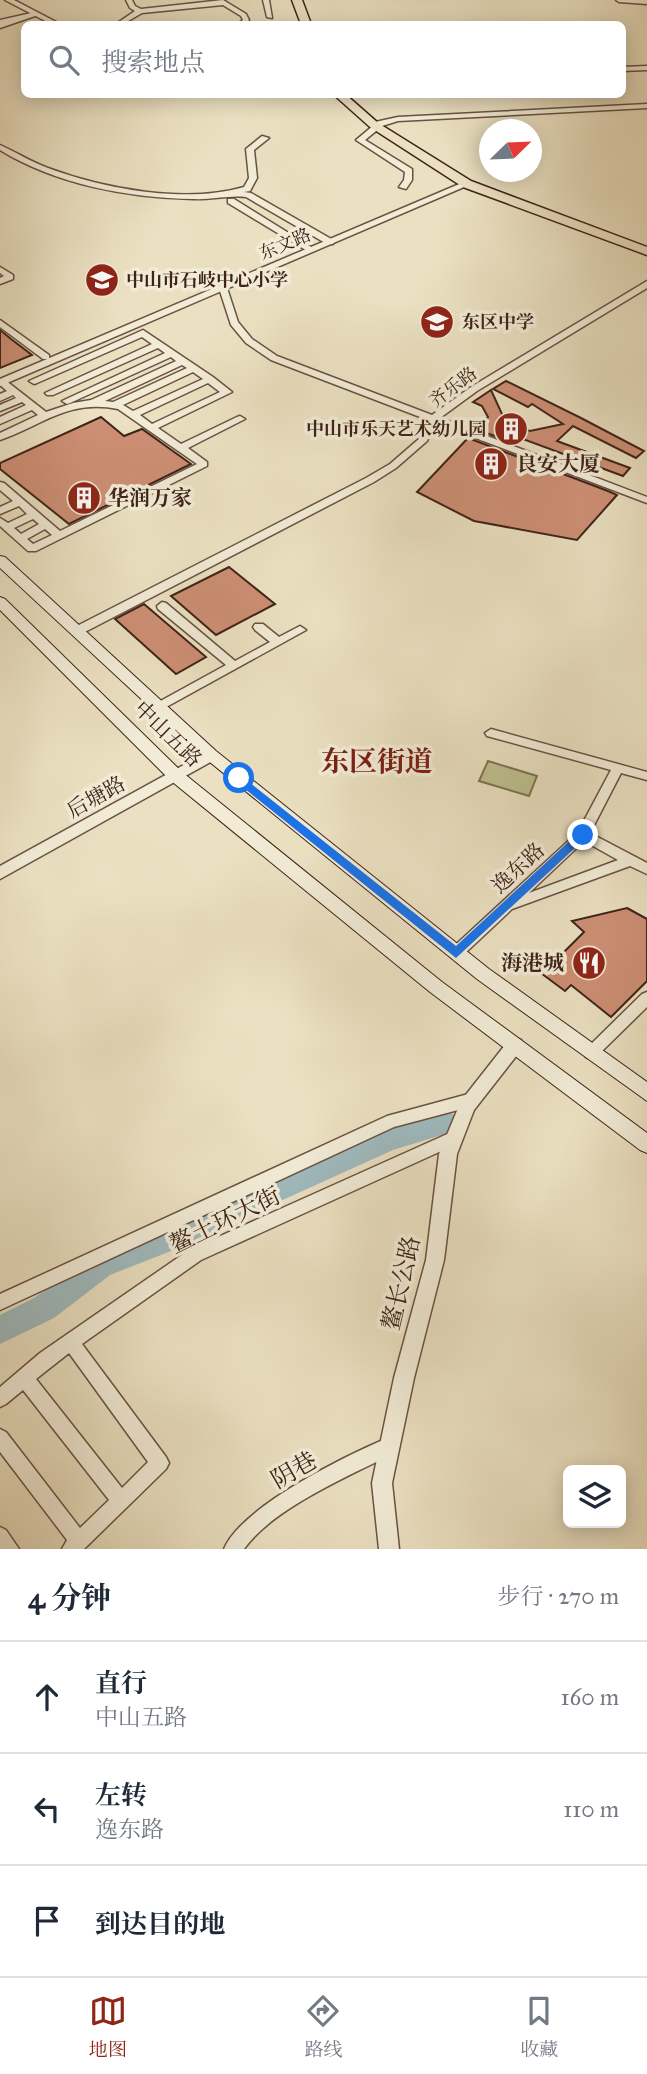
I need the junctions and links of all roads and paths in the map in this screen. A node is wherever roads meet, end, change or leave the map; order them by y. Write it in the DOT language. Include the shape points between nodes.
graph roads {
  1 [pos="0,0"];
  2 [pos="9,0"];
  3 [pos="129,0"];
  4 [pos="266,0"];
  5 [pos="297,0"];
  6 [pos="303,0"];
  7 [pos="619,0"];
  8 [pos="221,2"];
  9 [pos="647,2"];
  10 [pos="140,11"];
  11 [pos="31,15"];
  12 [pos="270,17"];
  13 [pos="41,21"];
  14 [pos="48,21"];
  15 [pos="124,21"];
  16 [pos="245,21"];
  17 [pos="305,21"];
  18 [pos="311,21"];
  19 [pos="0,24"];
  20 [pos="647,68"];
  21 [pos="626,69"];
  22 [pos="343,98"];
  23 [pos="351,98"];
  24 [pos="647,106"];
  25 [pos="378,125"];
  26 [pos="265,138"];
  27 [pos="0,147"];
  28 [pos="0,155"];
  29 [pos="463,181"];
  30 [pos="403,187"];
  31 [pos="237,195"];
  32 [pos="326,240"];
  33 [pos="308,248"];
  34 [pos="647,249"];
  35 [pos="0,269"];
  36 [pos="0,281"];
  37 [pos="647,284"];
  38 [pos="223,288"];
  39 [pos="0,323"];
  40 [pos="159,344"];
  41 [pos="172,353"];
  42 [pos="46,357"];
  43 [pos="184,361"];
  44 [pos="194,368"];
  45 [pos="23,373"];
  46 [pos="210,379"];
  47 [pos="1,381"];
  48 [pos="37,383"];
  49 [pos="50,393"];
  50 [pos="18,395"];
  51 [pos="0,398"];
  52 [pos="93,403"];
  53 [pos="65,405"];
  54 [pos="115,405"];
  55 [pos="33,406"];
  56 [pos="0,408"];
  57 [pos="133,415"];
  58 [pos="46,416"];
  59 [pos="240,419"];
  60 [pos="433,419"];
  61 [pos="0,421"];
  62 [pos="152,428"];
  63 [pos="0,438"];
  64 [pos="181,449"];
  65 [pos="0,485"];
  66 [pos="647,500"];
  67 [pos="20,502"];
  68 [pos="0,511"];
  69 [pos="34,514"];
  70 [pos="4,524"];
  71 [pos="47,525"];
  72 [pos="59,536"];
  73 [pos="20,538"];
  74 [pos="0,559"];
  75 [pos="0,602"];
  76 [pos="162,606"];
  77 [pos="259,627"];
  78 [pos="300,630"];
  79 [pos="77,631"];
  80 [pos="278,642"];
  81 [pos="234,666"];
  82 [pos="159,707"];
  83 [pos="491,733"];
  84 [pos="211,755"];
  85 [pos="618,768"];
  86 [pos="176,776"];
  87 [pos="647,776"];
  88 [pos="583,835"];
  89 [pos="632,860"];
  90 [pos="647,869"];
  91 [pos="0,873"];
  92 [pos="508,906"];
  93 [pos="456,953"];
  94 [pos="647,998"];
  95 [pos="515,1045"];
  96 [pos="591,1053"];
  97 [pos="647,1093"];
  98 [pos="472,1100"];
  99 [pos="454,1138"];
  100 [pos="647,1144"];
  101 [pos="0,1302"];
  102 [pos="71,1342"];
  103 [pos="24,1378"];
  104 [pos="0,1398"];
  105 [pos="0,1438"];
  106 [pos="390,1446"];
  107 [pos="121,1500"];
  108 [pos="0,1536"];
  109 [pos="75,1545"];
  110 [pos="10,1549"];
  111 [pos="233,1549"];
  112 [pos="389,1549"];
  1 -- 11 [label="street"];
  2 -- 11 [label="street"];
  3 -- 10 [label="street"];
  4 -- 12 [label="street"];
  5 -- 17 [label="main road"];
  6 -- 18 [label="main road"];
  7 -- 9 [label="street"];
  8 -- 10 [label="street"];
  8 -- 16 [label="street" via="244,15"];
  10 -- 15 [label="street"];
  11 -- 13 [label="street"];
  11 -- 14 [label="street"];
  11 -- 19 [label="street"];
  20 -- 21 [label="street"];
  22 -- 25 [label="main road"];
  23 -- 25 [label="main road"];
  24 -- 25 [label="street" via="398,120"];
  25 -- 29 [label="main road"];
  25 -- 30 [label="street" via="360,140 409,171"];
  25 -- 34 [label="main road" via="473,181"];
  26 -- 31 [label="street" via="250,149 253,178"];
  27 -- 31 [label="street" via="36,168 75,179 183,197"];
  28 -- 31 [label="street" via="28,171 76,184 182,202"];
  29 -- 32 [label="street, 东文路"];
  29 -- 34 [label="main road"];
  31 -- 32 [label="street"];
  31 -- 33 [label="street"];
  32 -- 33 [label="street, 东文路"];
  33 -- 38 [label="street, 东文路"];
  33 -- 42 [label="street, 东文路"];
  35 -- 36 [label="street" via="10,277"];
  37 -- 60 [label="street, 齐乐路" via="474,388"];
  38 -- 45 [label="street, 东文路"];
  38 -- 60 [label="street" via="234,323 249,341 274,358"];
  39 -- 42 [label="street"];
  40 -- 41 [label="street"];
  40 -- 48 [label="street" via="143,333"];
  40 -- 49 [label="street"];
  41 -- 43 [label="street"];
  41 -- 53 [label="street"];
  42 -- 47 [label="street, 东文路"];
  43 -- 44 [label="street"];
  43 -- 52 [label="street"];
  44 -- 46 [label="street"];
  44 -- 54 [label="street"];
  45 -- 47 [label="street, 东文路"];
  45 -- 48 [label="street"];
  46 -- 57 [label="street"];
  46 -- 62 [label="street" via="227,391"];
  47 -- 50 [label="street"];
  48 -- 49 [label="street"];
  49 -- 53 [label="street"];
  50 -- 51 [label="street"];
  50 -- 55 [label="street"];
  50 -- 56 [label="street"];
  52 -- 53 [label="street"];
  52 -- 54 [label="street"];
  53 -- 58 [label="street"];
  54 -- 57 [label="street"];
  55 -- 58 [label="street"];
  55 -- 61 [label="street"];
  57 -- 62 [label="street"];
  58 -- 63 [label="street"];
  59 -- 64 [label="street"];
  60 -- 66 [label="street, 齐乐路"];
  60 -- 79 [label="street" via="424,439 370,480"];
  62 -- 64 [label="street"];
  64 -- 72 [label="street" via="204,464"];
  65 -- 67 [label="street"];
  67 -- 68 [label="street"];
  67 -- 69 [label="street"];
  69 -- 70 [label="street"];
  69 -- 71 [label="street"];
  70 -- 73 [label="street"];
  71 -- 72 [label="street"];
  71 -- 73 [label="street"];
  72 -- 73 [label="street" via="32,549"];
  74 -- 79 [label="main road, 中山五路"];
  75 -- 86 [label="main road, 中山五路"];
  76 -- 81 [label="street"];
  77 -- 80 [label="street"];
  78 -- 80 [label="street"];
  79 -- 82 [label="main road, 中山五路"];
  80 -- 81 [label="street"];
  81 -- 82 [label="street"];
  82 -- 84 [label="main road, 中山五路"];
  83 -- 85 [label="street"];
  84 -- 86 [label="street, 后塘路"];
  84 -- 93 [label="main road, 中山五路"];
  85 -- 87 [label="street"];
  85 -- 88 [label="street, 逸东路"];
  86 -- 91 [label="street, 后塘路"];
  86 -- 95 [label="main road, 中山五路" via="436,987"];
  88 -- 89 [label="street"];
  88 -- 92 [label="street, 逸东路"];
  89 -- 90 [label="street"];
  89 -- 92 [label="street"];
  92 -- 93 [label="street, 逸东路"];
  93 -- 96 [label="main road, 中山五路"];
  94 -- 96 [label="street"];
  95 -- 98 [label="street, 鳌长公路"];
  95 -- 100 [label="main road, 中山五路"];
  96 -- 97 [label="main road, 中山五路"];
  98 -- 99 [label="street, 鳌长公路"];
  98 -- 101 [label="street" via="392,1121"];
  99 -- 102 [label="street, 鳌土环大街" via="195,1255"];
  99 -- 106 [label="street, 鳌长公路" via="435,1260"];
  102 -- 103 [label="street, 鳌土环大街"];
  102 -- 107 [label="street" via="160,1463"];
  103 -- 104 [label="street, 鳌土环大街"];
  103 -- 107 [label="street"];
  105 -- 109 [label="street"];
  106 -- 111 [label="street, 阴巷" via="292,1497 239,1538"];
  106 -- 112 [label="street, 鳌长公路" via="382,1483"];
  107 -- 109 [label="street"];
  108 -- 110 [label="street"];
}
